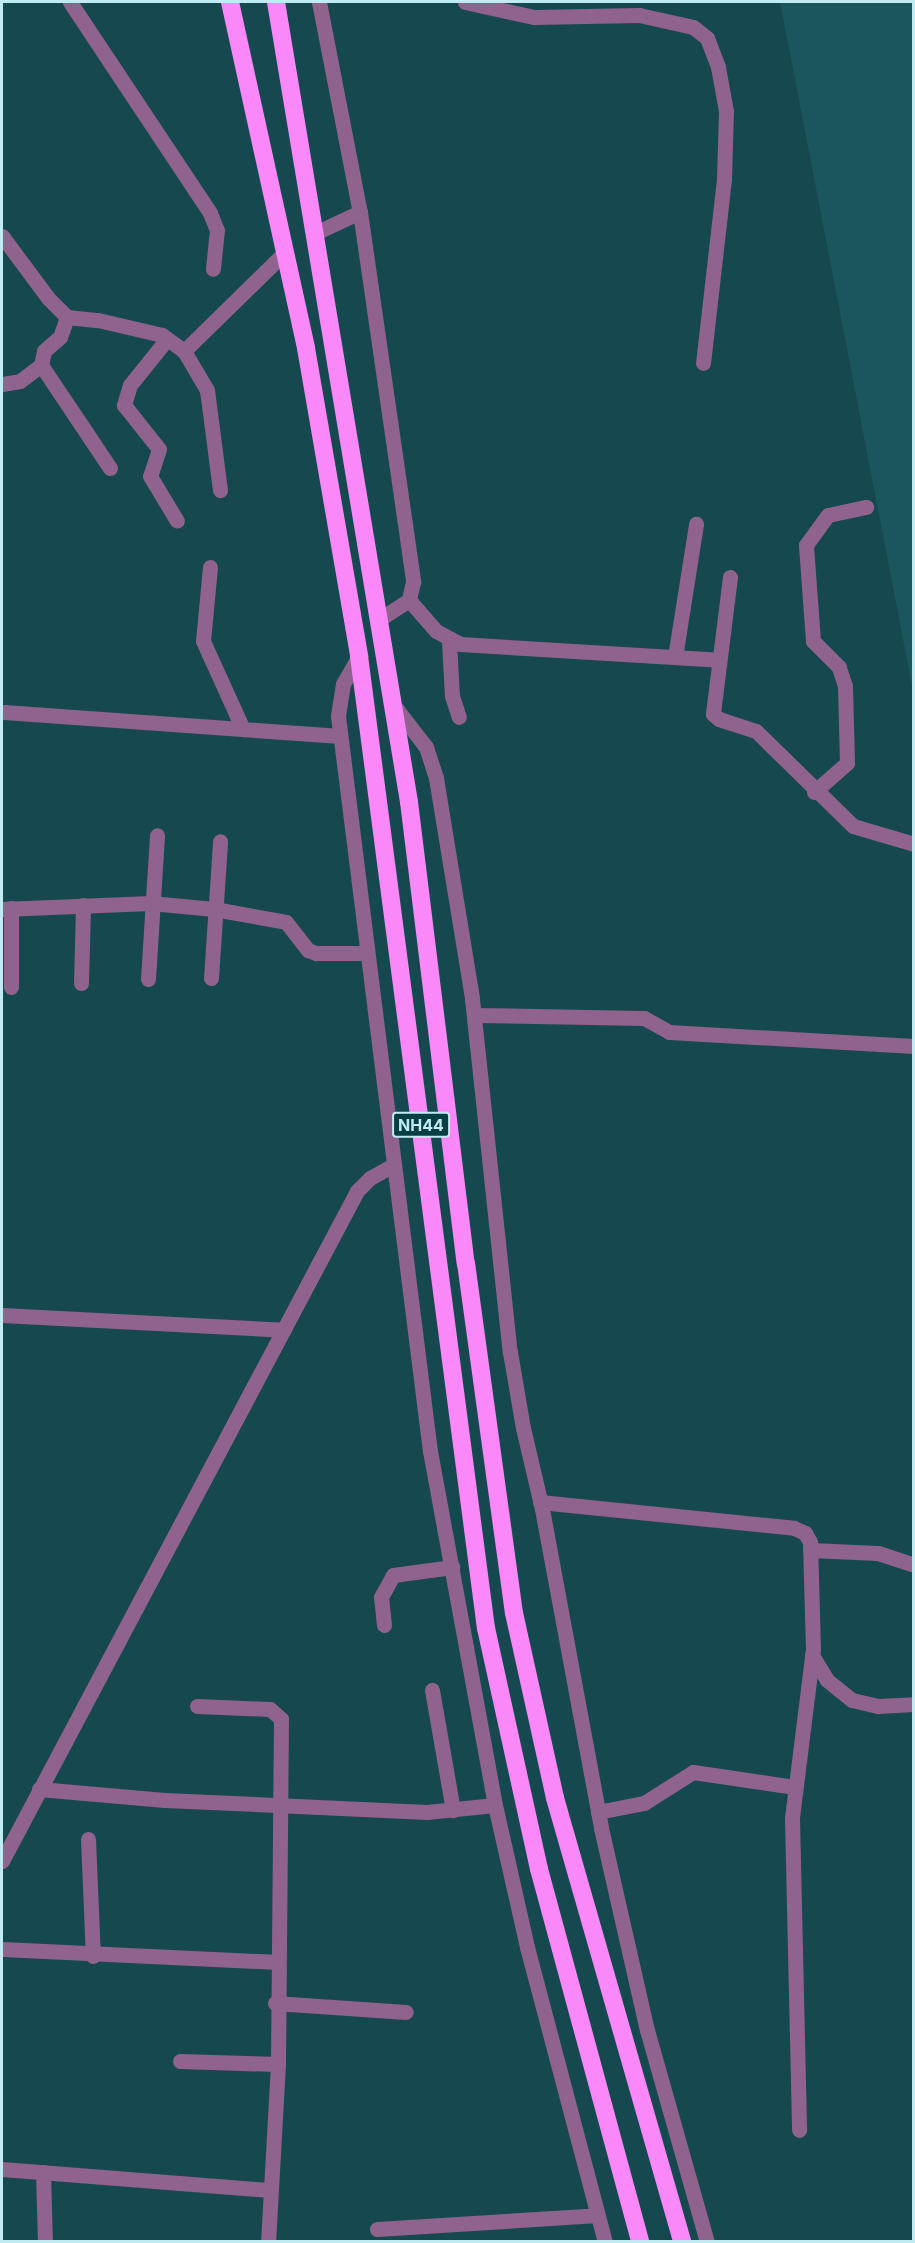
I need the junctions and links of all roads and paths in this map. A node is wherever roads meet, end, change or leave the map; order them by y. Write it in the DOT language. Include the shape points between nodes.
graph roads {
  1 [pos="70,2"];
  2 [pos="230,2"];
  3 [pos="276,2"];
  4 [pos="318,2"];
  5 [pos="465,2"];
  6 [pos="360,212"];
  7 [pos="313,234"];
  8 [pos="2,236"];
  9 [pos="284,253"];
  10 [pos="213,269"];
  11 [pos="67,317"];
  12 [pos="167,339"];
  13 [pos="184,351"];
  14 [pos="704,363"];
  15 [pos="41,365"];
  16 [pos="2,384"];
  17 [pos="110,468"];
  18 [pos="220,490"];
  19 [pos="866,507"];
  20 [pos="177,521"];
  21 [pos="696,524"];
  22 [pos="210,567"];
  23 [pos="730,577"];
  24 [pos="409,600"];
  25 [pos="378,620"];
  26 [pos="449,641"];
  27 [pos="358,656"];
  28 [pos="675,657"];
  29 [pos="719,660"];
  30 [pos="392,703"];
  31 [pos="4,712"];
  32 [pos="459,717"];
  33 [pos="243,729"];
  34 [pos="340,736"];
  35 [pos="814,792"];
  36 [pos="157,835"];
  37 [pos="220,840"];
  38 [pos="914,844"];
  39 [pos="151,903"];
  40 [pos="83,905"];
  41 [pos="6,908"];
  42 [pos="213,909"];
  43 [pos="367,953"];
  44 [pos="148,978"];
  45 [pos="211,978"];
  46 [pos="81,983"];
  47 [pos="11,987"];
  48 [pos="474,1015"];
  49 [pos="914,1046"];
  50 [pos="392,1166"];
  51 [pos="2,1315"];
  52 [pos="284,1330"];
  53 [pos="540,1502"];
  54 [pos="810,1550"];
  55 [pos="914,1565"];
  56 [pos="452,1567"];
  57 [pos="384,1625"];
  58 [pos="812,1655"];
  59 [pos="432,1690"];
  60 [pos="914,1704"];
  61 [pos="197,1706"];
  62 [pos="795,1787"];
  63 [pos="39,1789"];
  64 [pos="495,1805"];
  65 [pos="283,1807"];
  66 [pos="453,1810"];
  67 [pos="598,1812"];
  68 [pos="88,1839"];
  69 [pos="2,1861"];
  70 [pos="2,1949"];
  71 [pos="93,1956"];
  72 [pos="278,1962"];
  73 [pos="275,2003"];
  74 [pos="406,2012"];
  75 [pos="180,2061"];
  76 [pos="278,2064"];
  77 [pos="799,2130"];
  78 [pos="2,2169"];
  79 [pos="43,2172"];
  80 [pos="270,2190"];
  81 [pos="598,2215"];
  82 [pos="377,2229"];
  83 [pos="45,2241"];
  84 [pos="268,2241"];
  85 [pos="605,2241"];
  86 [pos="640,2241"];
  87 [pos="682,2241"];
  88 [pos="707,2241"];
  1 -- 10 [label="street" via="210,213 217,230"];
  2 -- 9 [label="highway, NH44"];
  3 -- 7 [label="highway, NH44"];
  4 -- 6 [label="street"];
  5 -- 14 [label="street" via="534,17 639,15 693,27 707,38 718,67 726,111 724,179"];
  6 -- 7 [label="street"];
  6 -- 24 [label="street" via="412,565"];
  7 -- 25 [label="highway, NH44"];
  8 -- 11 [label="street"];
  9 -- 13 [label="street"];
  9 -- 27 [label="highway, NH44" via="306,348"];
  11 -- 12 [label="street" via="123,325"];
  11 -- 15 [label="street" via="60,336 44,351"];
  12 -- 13 [label="street"];
  12 -- 20 [label="street" via="130,385 124,405 159,449 150,476"];
  13 -- 18 [label="street" via="207,390"];
  15 -- 16 [label="street" via="20,381"];
  15 -- 17 [label="street"];
  19 -- 35 [label="street" via="828,515 806,545 813,641 838,667 845,686 847,763"];
  21 -- 28 [label="street"];
  22 -- 33 [label="street" via="203,641"];
  23 -- 29 [label="street"];
  24 -- 25 [label="street"];
  24 -- 26 [label="street"];
  25 -- 30 [label="highway, NH44"];
  26 -- 28 [label="street"];
  26 -- 32 [label="street" via="452,696"];
  27 -- 34 [label="street" via="343,684 338,716"];
  27 -- 86 [label="highway, NH44" via="486,1628 538,1869"];
  28 -- 29 [label="street"];
  29 -- 35 [label="street" via="713,714 756,730"];
  30 -- 48 [label="street" via="426,747 436,778"];
  30 -- 87 [label="highway, NH44" via="410,802 466,1263 514,1613 555,1798"];
  31 -- 33 [label="street"];
  33 -- 34 [label="street"];
  34 -- 43 [label="street"];
  35 -- 38 [label="street" via="853,826"];
  36 -- 39 [label="street"];
  37 -- 42 [label="street"];
  39 -- 40 [label="street"];
  39 -- 42 [label="street"];
  39 -- 44 [label="street"];
  40 -- 41 [label="street"];
  40 -- 46 [label="street"];
  41 -- 47 [label="street"];
  42 -- 43 [label="street" via="286,922 308,950 316,953"];
  42 -- 45 [label="street"];
  43 -- 50 [label="street"];
  48 -- 49 [label="street" via="644,1018 669,1032"];
  48 -- 53 [label="street" via="510,1352"];
  50 -- 52 [label="street" via="370,1178 357,1191"];
  50 -- 56 [label="street" via="430,1451"];
  51 -- 52 [label="street"];
  52 -- 63 [label="street"];
  53 -- 54 [label="street" via="794,1528 805,1533"];
  53 -- 67 [label="street"];
  54 -- 55 [label="street" via="878,1553"];
  54 -- 58 [label="street"];
  56 -- 57 [label="street" via="393,1575 381,1597"];
  56 -- 64 [label="street"];
  58 -- 60 [label="street" via="826,1680 852,1700 878,1706"];
  58 -- 62 [label="street"];
  59 -- 66 [label="street"];
  61 -- 65 [label="street" via="270,1709 279,1713"];
  62 -- 67 [label="street" via="693,1772 644,1803"];
  62 -- 77 [label="street" via="792,1818"];
  63 -- 65 [label="street"];
  63 -- 69 [label="street"];
  64 -- 66 [label="street"];
  64 -- 81 [label="street" via="527,1947"];
  65 -- 66 [label="street"];
  65 -- 72 [label="street"];
  67 -- 88 [label="street" via="647,2030"];
  68 -- 71 [label="street"];
  70 -- 71 [label="street"];
  71 -- 72 [label="street"];
  72 -- 73 [label="street"];
  73 -- 74 [label="street"];
  73 -- 76 [label="street"];
  75 -- 76 [label="street"];
  76 -- 80 [label="street"];
  78 -- 79 [label="street"];
  79 -- 80 [label="street"];
  79 -- 83 [label="street"];
  80 -- 84 [label="street"];
  81 -- 82 [label="street"];
  81 -- 85 [label="street"];
}
